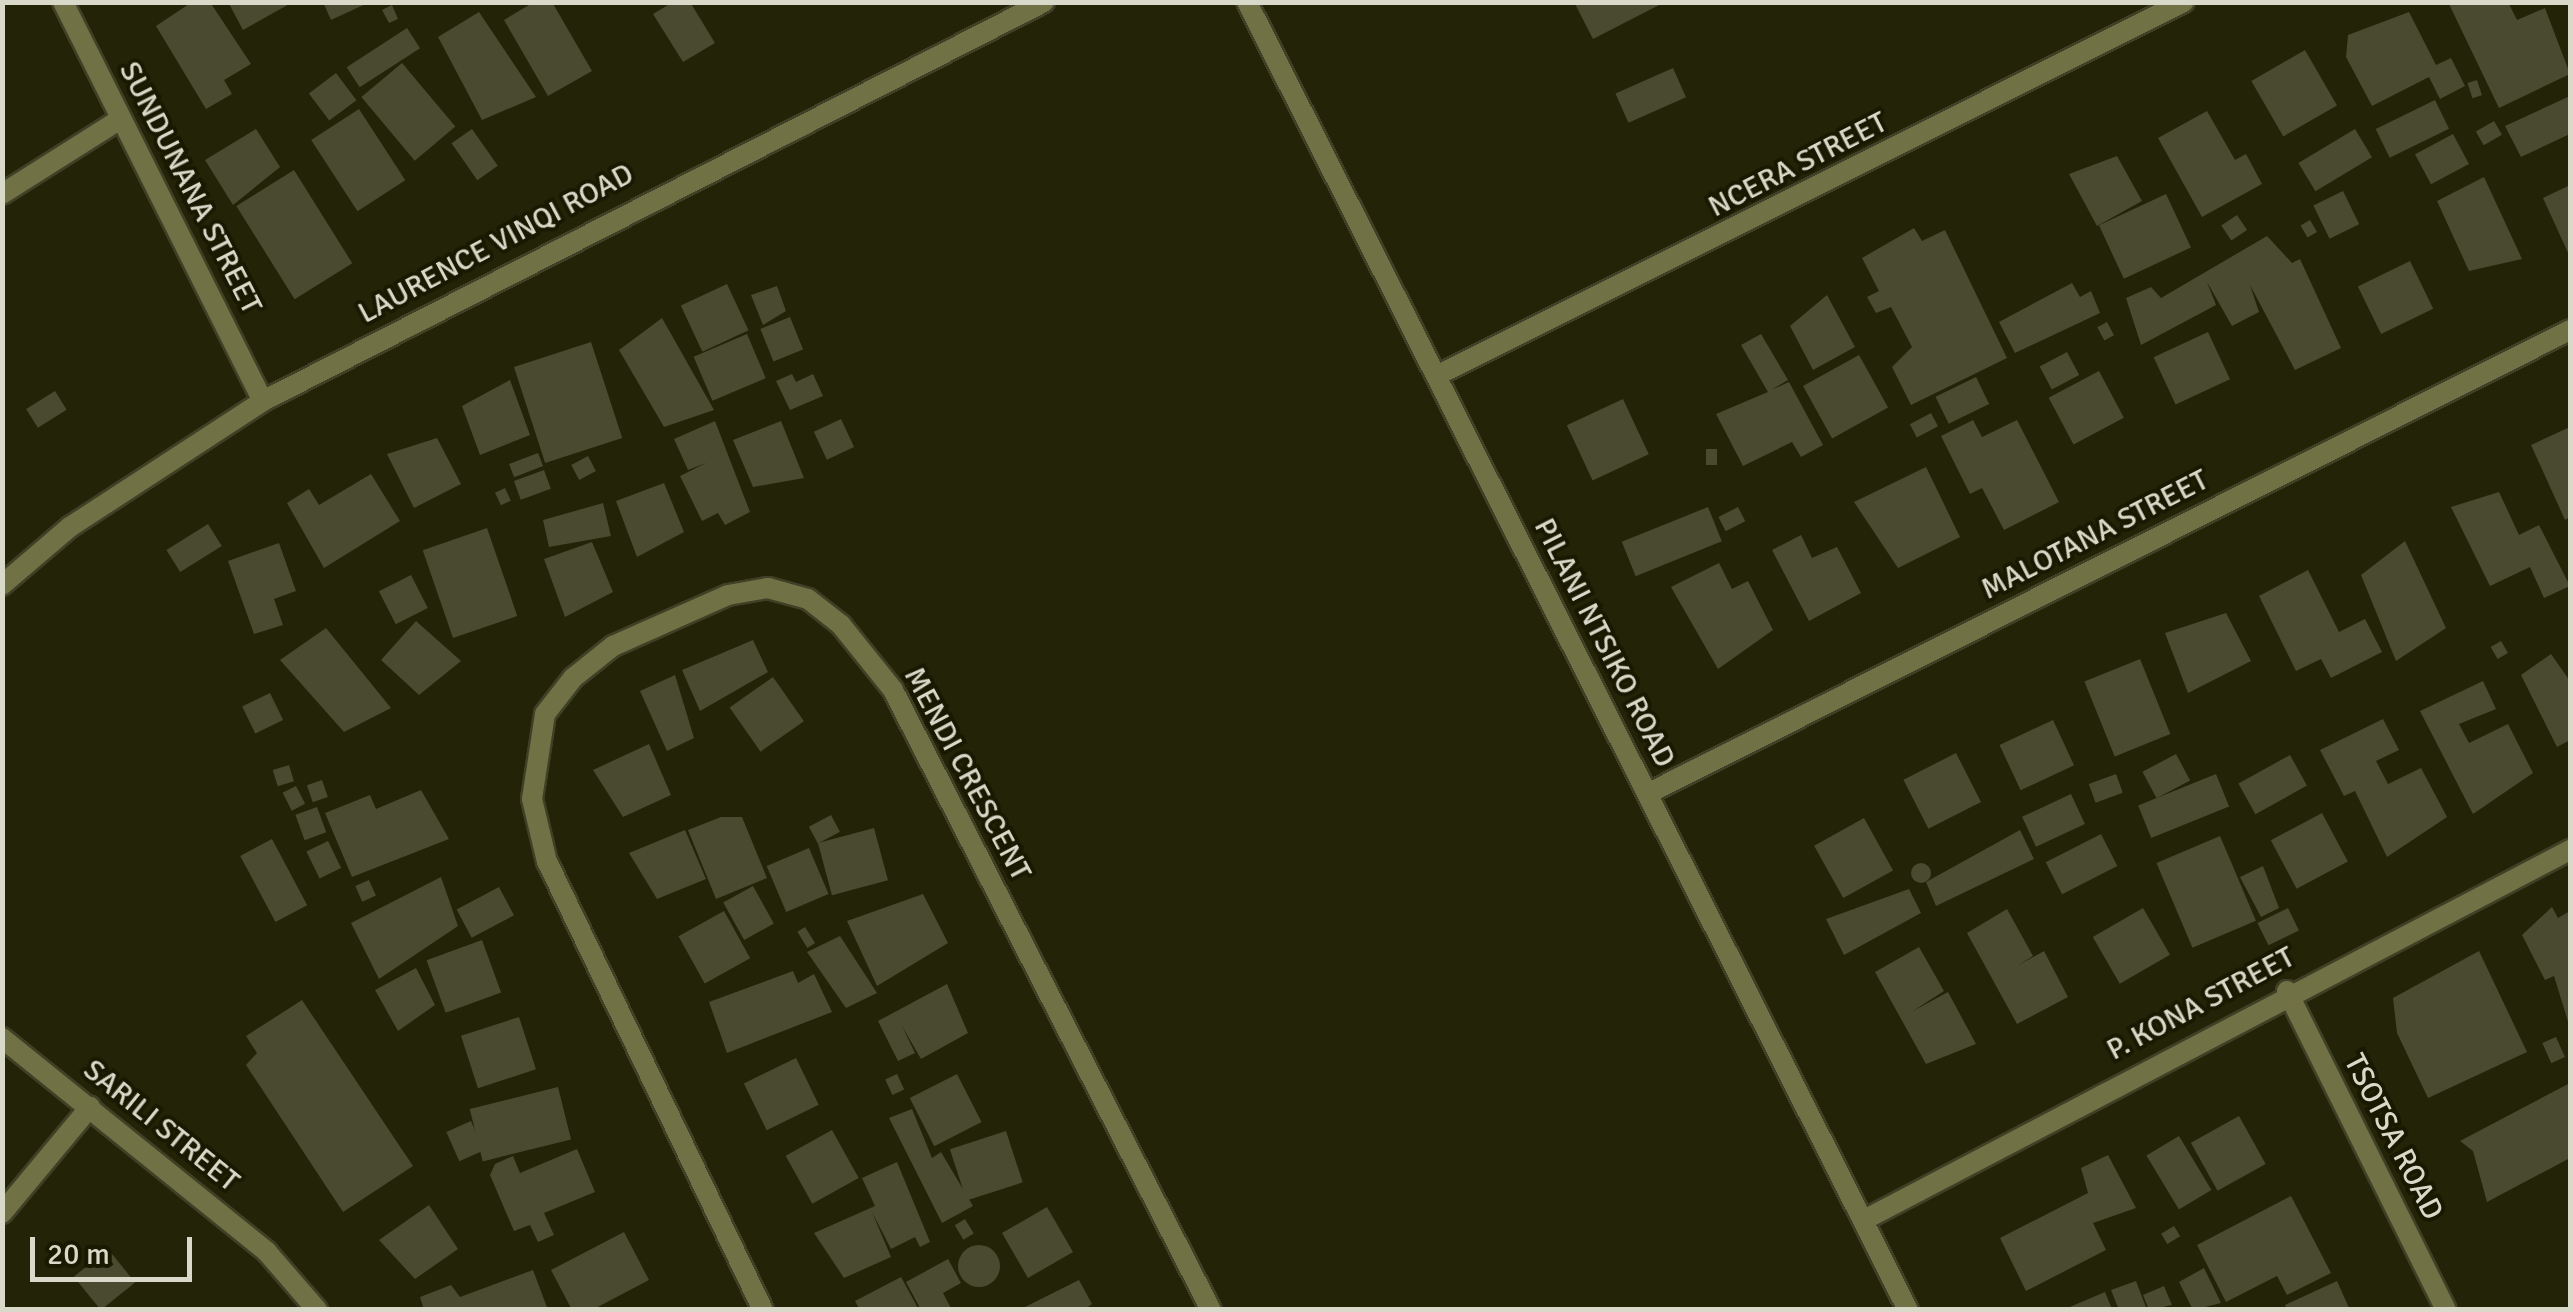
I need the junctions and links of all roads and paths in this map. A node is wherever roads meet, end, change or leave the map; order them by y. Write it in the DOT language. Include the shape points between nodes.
graph roads {
  1 [pos="63,2"];
  2 [pos="1044,2"];
  3 [pos="1247,2"];
  4 [pos="2184,2"];
  5 [pos="119,120"];
  6 [pos="2,194"];
  7 [pos="2570,330"];
  8 [pos="1436,376"];
  9 [pos="263,401"];
  10 [pos="2,585"];
  11 [pos="1646,794"];
  12 [pos="2570,850"];
  13 [pos="2287,990"];
  14 [pos="2,1038"];
  15 [pos="90,1106"];
  16 [pos="2,1213"];
  17 [pos="1864,1220"];
  18 [pos="318,1310"];
  19 [pos="764,1310"];
  20 [pos="1212,1310"];
  21 [pos="1908,1310"];
  22 [pos="2446,1310"];
  1 -- 5 [label="street, SUNDUNANA STREET"];
  2 -- 9 [label="street, LAURENCE VINQI ROAD"];
  3 -- 8 [label="street, PILANI NTSIKO ROAD"];
  4 -- 8 [label="street, NCERA STREET"];
  5 -- 6 [label="street"];
  5 -- 9 [label="street, SUNDUNANA STREET"];
  7 -- 11 [label="street, MALOTANA STREET"];
  8 -- 11 [label="street, PILANI NTSIKO ROAD"];
  9 -- 10 [label="street, LAURENCE VINQI ROAD" via="70,527"];
  11 -- 17 [label="street, PILANI NTSIKO ROAD"];
  12 -- 13 [label="street, P. KONA STREET"];
  13 -- 17 [label="street, P. KONA STREET"];
  13 -- 22 [label="street, TSOTSA ROAD"];
  14 -- 15 [label="street, SARILI STREET"];
  15 -- 16 [label="street"];
  15 -- 18 [label="street, SARILI STREET" via="267,1252"];
  17 -- 21 [label="street, PILANI NTSIKO ROAD"];
  19 -- 20 [label="street, MENDI CRESCENT" via="547,862 532,799 545,714 573,678 613,646 728,595 768,588 808,599 841,625 893,690"];
}
